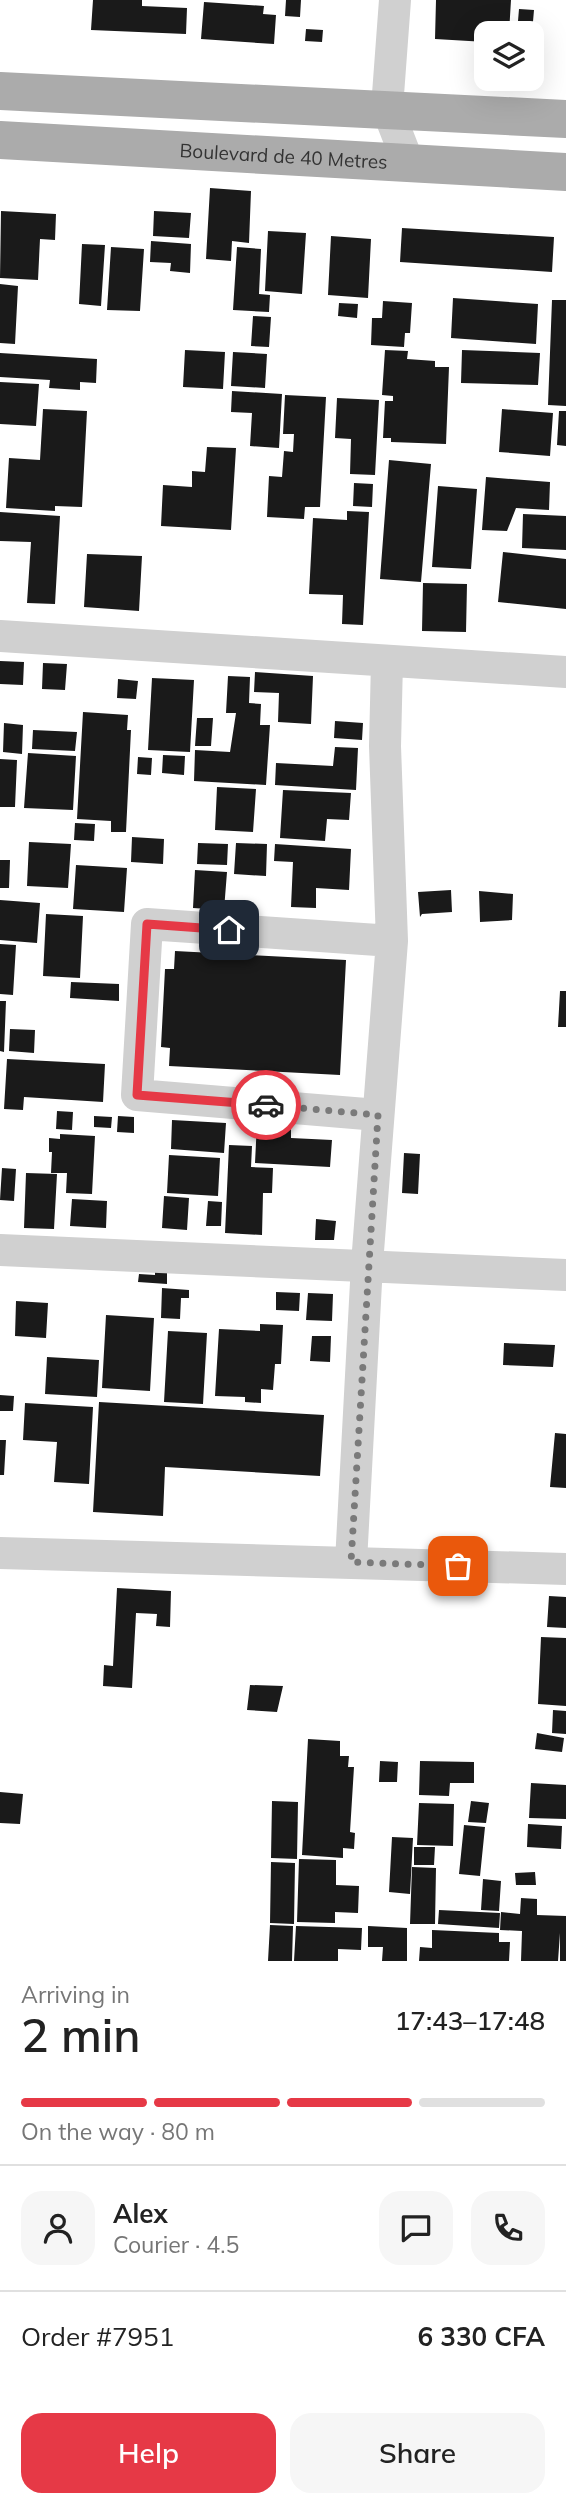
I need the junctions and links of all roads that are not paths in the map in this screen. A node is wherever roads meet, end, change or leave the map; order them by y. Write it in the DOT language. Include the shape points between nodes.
graph roads {
  1 [pos="395,0"];
  2 [pos="0,91"];
  3 [pos="387,108"];
  4 [pos="566,119"];
  5 [pos="0,140"];
  6 [pos="408,162"];
  7 [pos="566,172"];
  8 [pos="0,636"];
  9 [pos="387,661"];
  10 [pos="566,672"];
  11 [pos="391,941"];
  12 [pos="378,1115"];
  13 [pos="0,1250"];
  14 [pos="367,1264"];
  15 [pos="566,1275"];
  16 [pos="0,1553"];
  17 [pos="351,1562"];
  18 [pos="566,1569"];
  1 -- 3 [label="street"];
  2 -- 3 [label="main road"];
  3 -- 4 [label="main road"];
  3 -- 6 [label="street"];
  5 -- 6 [label="main road, Boulevard de 40 Metres"];
  6 -- 7 [label="main road, Boulevard de 40 Metres"];
  8 -- 9 [label="street"];
  9 -- 10 [label="street"];
  9 -- 11 [label="street"];
  11 -- 12 [label="street"];
  11 -- 12 [label="street" via="147,924 137,1095"];
  12 -- 14 [label="street"];
  13 -- 14 [label="street"];
  14 -- 15 [label="street"];
  14 -- 17 [label="street"];
  16 -- 17 [label="street"];
  17 -- 18 [label="street"];
}
